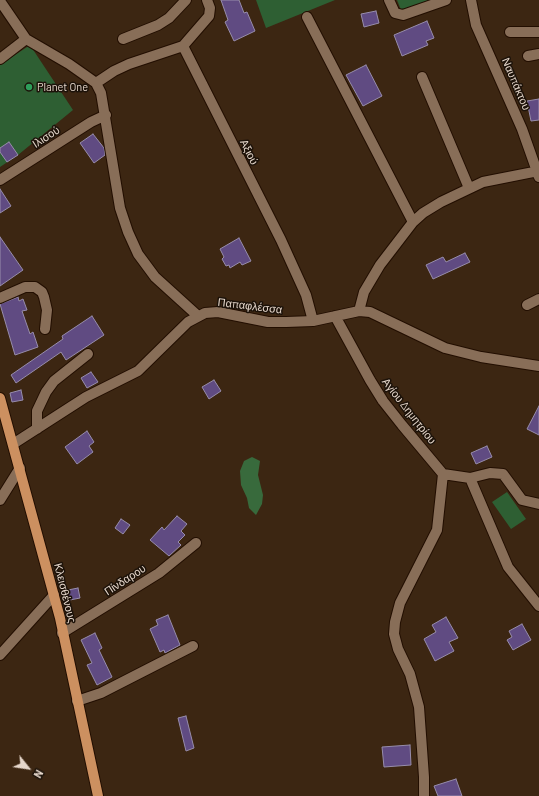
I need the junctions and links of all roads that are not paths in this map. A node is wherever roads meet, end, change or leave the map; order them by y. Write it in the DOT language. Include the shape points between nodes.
graph roads {
  1 [pos="186,0"];
  2 [pos="207,0"];
  3 [pos="389,0"];
  4 [pos="446,0"];
  5 [pos="471,0"];
  6 [pos="0,1"];
  7 [pos="307,17"];
  8 [pos="510,32"];
  9 [pos="539,32"];
  10 [pos="26,39"];
  11 [pos="123,39"];
  12 [pos="183,46"];
  13 [pos="539,54"];
  14 [pos="528,56"];
  15 [pos="0,59"];
  16 [pos="422,77"];
  17 [pos="96,83"];
  18 [pos="106,115"];
  19 [pos="538,173"];
  20 [pos="0,180"];
  21 [pos="469,188"];
  22 [pos="413,222"];
  23 [pos="0,298"];
  24 [pos="539,299"];
  25 [pos="527,305"];
  26 [pos="359,311"];
  27 [pos="198,316"];
  28 [pos="334,316"];
  29 [pos="313,321"];
  30 [pos="45,329"];
  31 [pos="88,354"];
  32 [pos="539,366"];
  33 [pos="0,398"];
  34 [pos="37,429"];
  35 [pos="14,444"];
  36 [pos="20,468"];
  37 [pos="443,474"];
  38 [pos="470,478"];
  39 [pos="0,500"];
  40 [pos="539,504"];
  41 [pos="196,543"];
  42 [pos="54,595"];
  43 [pos="539,606"];
  44 [pos="62,633"];
  45 [pos="193,646"];
  46 [pos="0,655"];
  47 [pos="77,701"];
  48 [pos="98,796"];
  49 [pos="424,796"];
  1 -- 11 [label="street" via="169,18 158,25"];
  2 -- 12 [label="street" via="209,16"];
  3 -- 4 [label="street" via="395,13 403,15"];
  5 -- 19 [label="street, Ναυπάκτου" via="476,25 522,129"];
  6 -- 10 [label="street"];
  7 -- 22 [label="street"];
  8 -- 9 [label="street"];
  10 -- 15 [label="street"];
  10 -- 17 [label="street" via="70,64"];
  12 -- 17 [label="street" via="129,64"];
  12 -- 29 [label="street, Αξιού" via="281,240 306,295"];
  13 -- 14 [label="street"];
  16 -- 21 [label="street"];
  17 -- 18 [label="street"];
  18 -- 20 [label="street, Ιλισού"];
  18 -- 27 [label="street" via="120,208 138,254 155,277"];
  19 -- 21 [label="street" via="496,179"];
  21 -- 22 [label="street" via="431,208"];
  22 -- 26 [label="street" via="380,265 364,292"];
  23 -- 30 [label="street" via="24,287 35,287 42,292 47,310"];
  24 -- 25 [label="street"];
  26 -- 28 [label="street, Παπαφλέσσα"];
  26 -- 32 [label="street, Παπαφλέσσα" via="370,312 445,348 481,357"];
  27 -- 29 [label="street, Παπαφλέσσα" via="218,312 268,322"];
  27 -- 34 [label="street, Παπαφλέσσα" via="178,330 138,371 91,395"];
  28 -- 29 [label="street, Παπαφλέσσα"];
  28 -- 37 [label="street, Αγίου Δημητρίου" via="384,401"];
  31 -- 34 [label="street" via="54,381 46,392 37,411"];
  33 -- 35 [label="main road, Κλεισθένους"];
  34 -- 35 [label="street, Παπαφλέσσα"];
  35 -- 36 [label="main road, Κλεισθένους"];
  36 -- 39 [label="street"];
  36 -- 42 [label="main road, Κλεισθένους"];
  37 -- 38 [label="street"];
  37 -- 49 [label="street" via="437,530 400,603 394,634 410,674 419,707"];
  38 -- 40 [label="street" via="497,472 503,474 522,500"];
  38 -- 43 [label="street" via="508,566"];
  41 -- 44 [label="street, Πίνδαρου" via="152,577"];
  42 -- 44 [label="main road, Κλεισθένους"];
  42 -- 46 [label="street"];
  44 -- 47 [label="main road, Κλεισθένους"];
  45 -- 47 [label="street" via="101,693"];
  47 -- 48 [label="main road, Κλεισθένους"];
}
